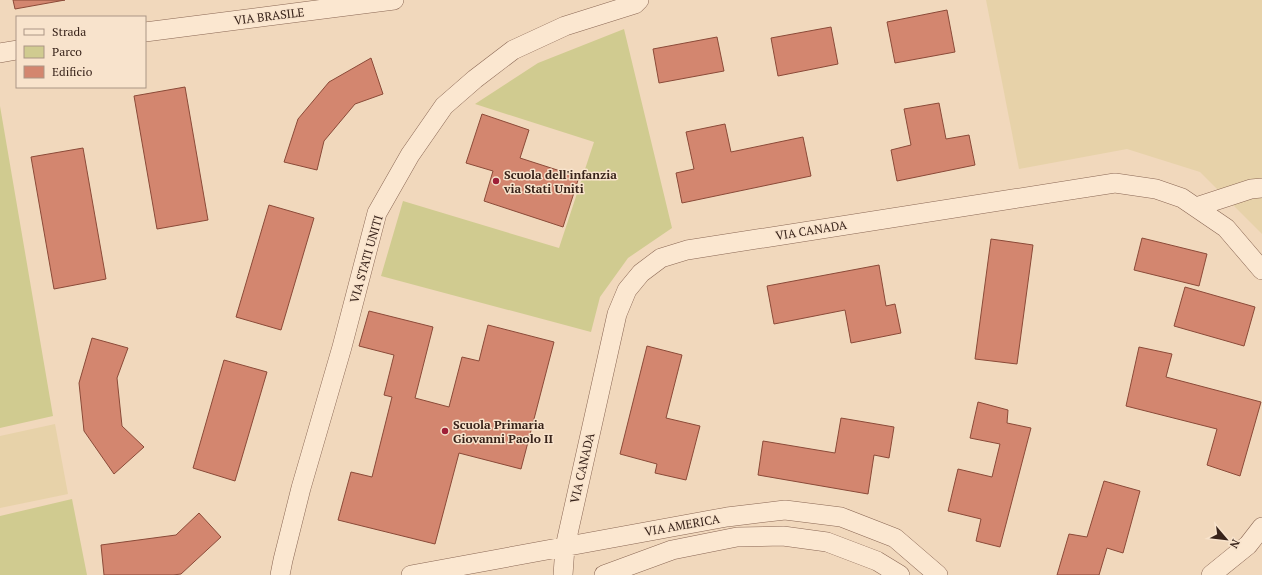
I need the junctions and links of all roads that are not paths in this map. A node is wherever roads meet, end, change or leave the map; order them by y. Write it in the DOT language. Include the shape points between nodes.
graph roads {
  1 [pos="394,0"];
  2 [pos="639,0"];
  3 [pos="146,32"];
  4 [pos="16,50"];
  5 [pos="0,53"];
  6 [pos="1262,188"];
  7 [pos="1196,207"];
  8 [pos="1262,270"];
  9 [pos="1262,527"];
  10 [pos="565,547"];
  11 [pos="563,571"];
  12 [pos="280,575"];
  13 [pos="411,575"];
  14 [pos="604,575"];
  15 [pos="900,575"];
  16 [pos="938,575"];
  17 [pos="1211,575"];
  1 -- 3 [label="street, VIA BRASILE"];
  2 -- 12 [label="street, VIA STATI UNITI" via="635,4 565,26 513,50 474,79 444,106 410,155 377,213 301,488"];
  4 -- 5 [label="street"];
  6 -- 7 [label="street" via="1251,189"];
  7 -- 8 [label="street, VIA CANADA" via="1226,228"];
  7 -- 10 [label="street, VIA CANADA" via="1182,198 1156,189 1115,183 687,250 661,258 641,273 626,290 617,314"];
  9 -- 17 [label="street" via="1248,545"];
  10 -- 11 [label="street, VIA CANADA"];
  10 -- 13 [label="street, VIA AMERICA"];
  10 -- 16 [label="street, VIA AMERICA" via="727,517 785,510 840,517 895,538"];
  14 -- 15 [label="street, VIA AMERICA" via="672,550 737,537 783,536 827,542 877,561"];
}
